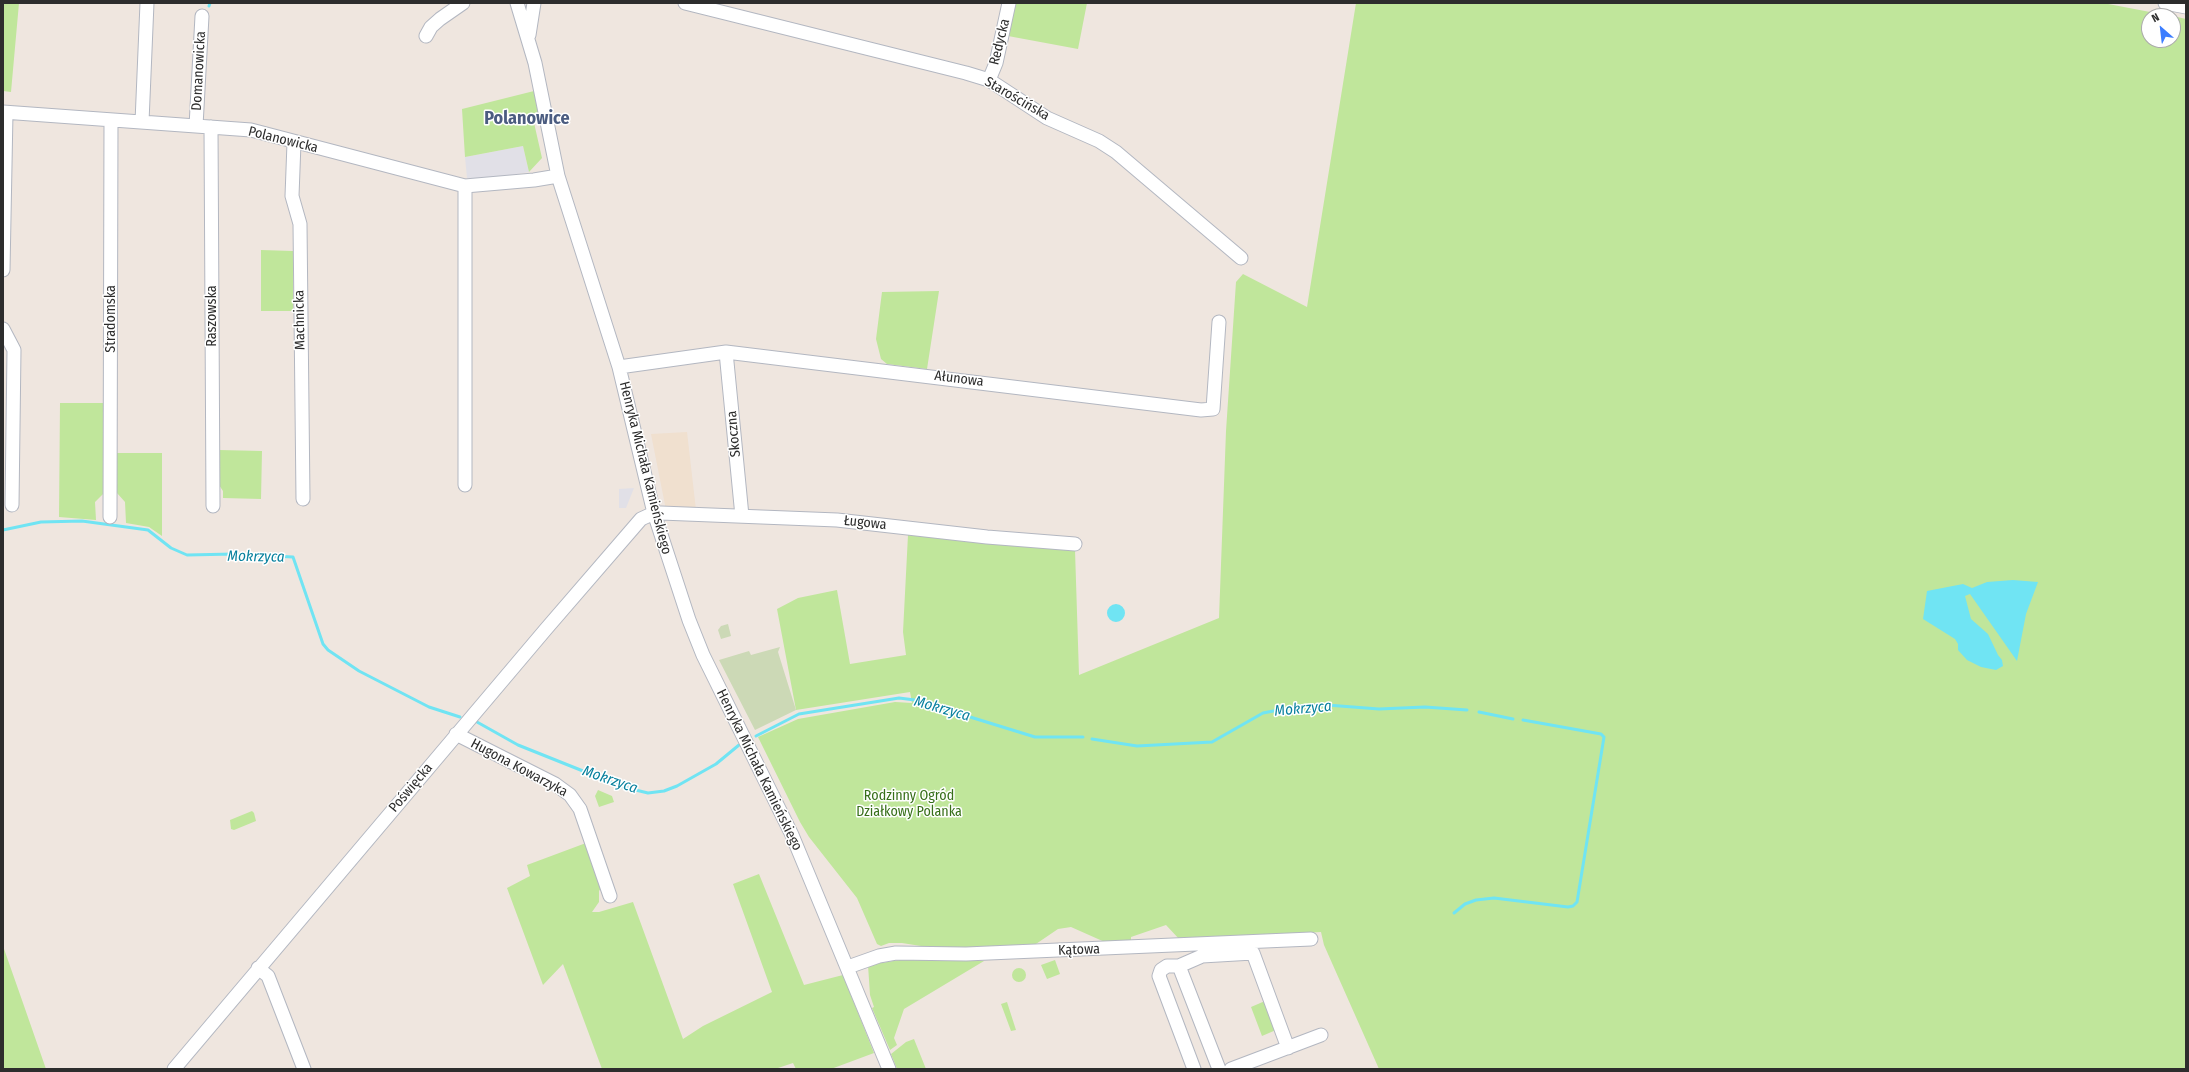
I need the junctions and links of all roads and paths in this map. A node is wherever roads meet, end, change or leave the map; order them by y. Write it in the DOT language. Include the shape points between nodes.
graph roads {
  1 [pos="147,3"];
  2 [pos="463,3"];
  3 [pos="517,3"];
  4 [pos="534,3"];
  5 [pos="685,3"];
  6 [pos="1009,3"];
  7 [pos="2165,3"];
  8 [pos="2186,7"];
  9 [pos="202,16"];
  10 [pos="426,36"];
  11 [pos="528,37"];
  12 [pos="989,80"];
  13 [pos="4,113"];
  14 [pos="111,120"];
  15 [pos="142,122"];
  16 [pos="196,126"];
  17 [pos="211,127"];
  18 [pos="294,143"];
  19 [pos="558,176"];
  20 [pos="465,186"];
  21 [pos="1241,258"];
  22 [pos="3,270"];
  23 [pos="1219,322"];
  24 [pos="3,329"];
  25 [pos="726,352"];
  26 [pos="619,367"];
  27 [pos="465,485"];
  28 [pos="303,499"];
  29 [pos="12,504"];
  30 [pos="213,506"];
  31 [pos="654,513"];
  32 [pos="742,516"];
  33 [pos="110,517"];
  34 [pos="1075,544"];
  35 [pos="456,734"];
  36 [pos="610,896"];
  37 [pos="1311,939"];
  38 [pos="1179,966"];
  39 [pos="848,967"];
  40 [pos="258,968"];
  41 [pos="1321,1035"];
  42 [pos="1288,1048"];
  43 [pos="174,1069"];
  44 [pos="304,1069"];
  45 [pos="889,1069"];
  46 [pos="1194,1069"];
  47 [pos="1219,1069"];
  48 [pos="1231,1069"];
  1 -- 15 [label="street"];
  2 -- 10 [label="street" via="431,27"];
  3 -- 11 [label="street, Henryka Michała Kamieńskiego"];
  4 -- 11 [label="street"];
  5 -- 12 [label="street, Starościńska"];
  6 -- 12 [label="street, Redycka" via="996,63"];
  7 -- 8 [label="street"];
  9 -- 16 [label="street, Domanowicka"];
  11 -- 19 [label="street, Henryka Michała Kamieńskiego"];
  12 -- 21 [label="street, Starościńska" via="1047,118 1099,141 1116,152"];
  13 -- 14 [label="street, Polanowicka"];
  13 -- 22 [label="street"];
  14 -- 15 [label="street, Polanowicka"];
  14 -- 33 [label="street, Stradomska"];
  15 -- 16 [label="street, Polanowicka"];
  16 -- 17 [label="street, Polanowicka"];
  17 -- 18 [label="street, Polanowicka" via="251,130"];
  17 -- 30 [label="street, Raszowska"];
  18 -- 20 [label="street, Polanowicka"];
  18 -- 28 [label="street, Machnicka" via="292,196 300,224"];
  19 -- 20 [label="street, Polanowicka"];
  19 -- 26 [label="street, Henryka Michała Kamieńskiego"];
  20 -- 27 [label="street"];
  23 -- 25 [label="street, Ałunowa" via="1213,409 1201,410"];
  24 -- 29 [label="street" via="14,350"];
  25 -- 26 [label="street, Ałunowa"];
  25 -- 32 [label="street, Skoczna"];
  26 -- 31 [label="street, Henryka Michała Kamieńskiego"];
  31 -- 32 [label="street, Ługowa"];
  31 -- 35 [label="street, Poświęcka" via="641,519 634,526"];
  31 -- 39 [label="street, Henryka Michała Kamieńskiego" via="697,643 792,835"];
  32 -- 34 [label="street, Ługowa" via="837,520"];
  35 -- 36 [label="street, Hugona Kowarzyka" via="555,784 573,798 580,809"];
  35 -- 40 [label="street, Poświęcka"];
  37 -- 39 [label="street, Kątowa" via="966,954 896,954 879,956"];
  38 -- 42 [label="street" via="1202,956 1253,953"];
  38 -- 46 [label="street" via="1167,966 1161,970 1159,976"];
  38 -- 47 [label="street"];
  39 -- 45 [label="street, Henryka Michała Kamieńskiego"];
  40 -- 43 [label="street, Poświęcka"];
  40 -- 44 [label="street" via="268,976"];
  41 -- 42 [label="street"];
  42 -- 48 [label="street"];
}
